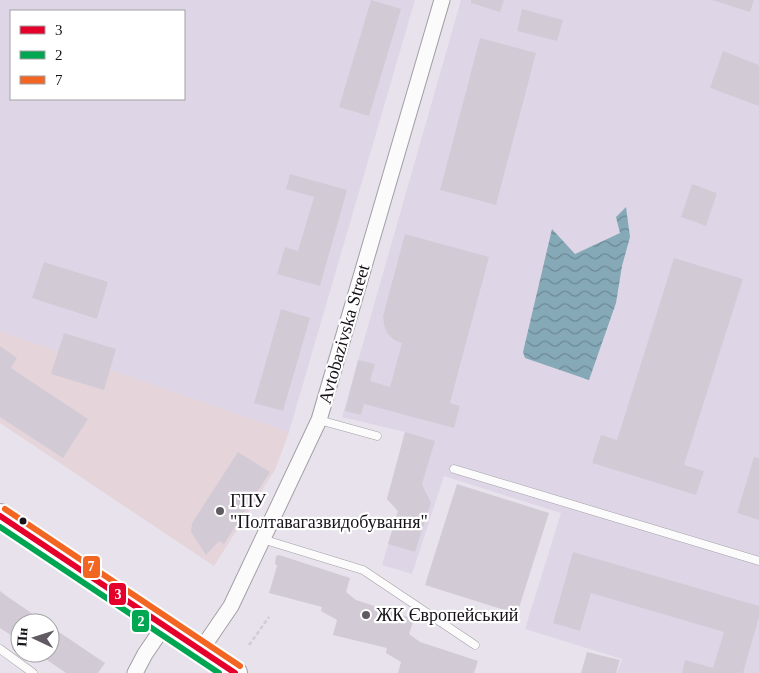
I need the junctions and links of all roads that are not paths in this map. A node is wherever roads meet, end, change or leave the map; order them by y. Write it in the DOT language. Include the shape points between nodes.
graph roads {
  1 [pos="442,0"];
  2 [pos="319,420"];
  3 [pos="377,436"];
  4 [pos="454,469"];
  5 [pos="0,516"];
  6 [pos="262,538"];
  7 [pos="759,561"];
  8 [pos="164,626"];
  9 [pos="475,645"];
  10 [pos="0,649"];
  11 [pos="201,650"];
  12 [pos="34,673"];
  13 [pos="135,673"];
  14 [pos="235,673"];
  1 -- 2 [label="street, Avtobazivska Street"];
  2 -- 3 [label="lane"];
  2 -- 6 [label="street, Avtobazivska Street"];
  4 -- 7 [label="lane"];
  5 -- 8 [label="main road"];
  6 -- 9 [label="lane" via="364,570"];
  6 -- 11 [label="street, Avtobazivska Street" via="231,606"];
  8 -- 11 [label="main road"];
  8 -- 13 [label="street"];
  10 -- 12 [label="lane"];
  11 -- 14 [label="main road"];
}
